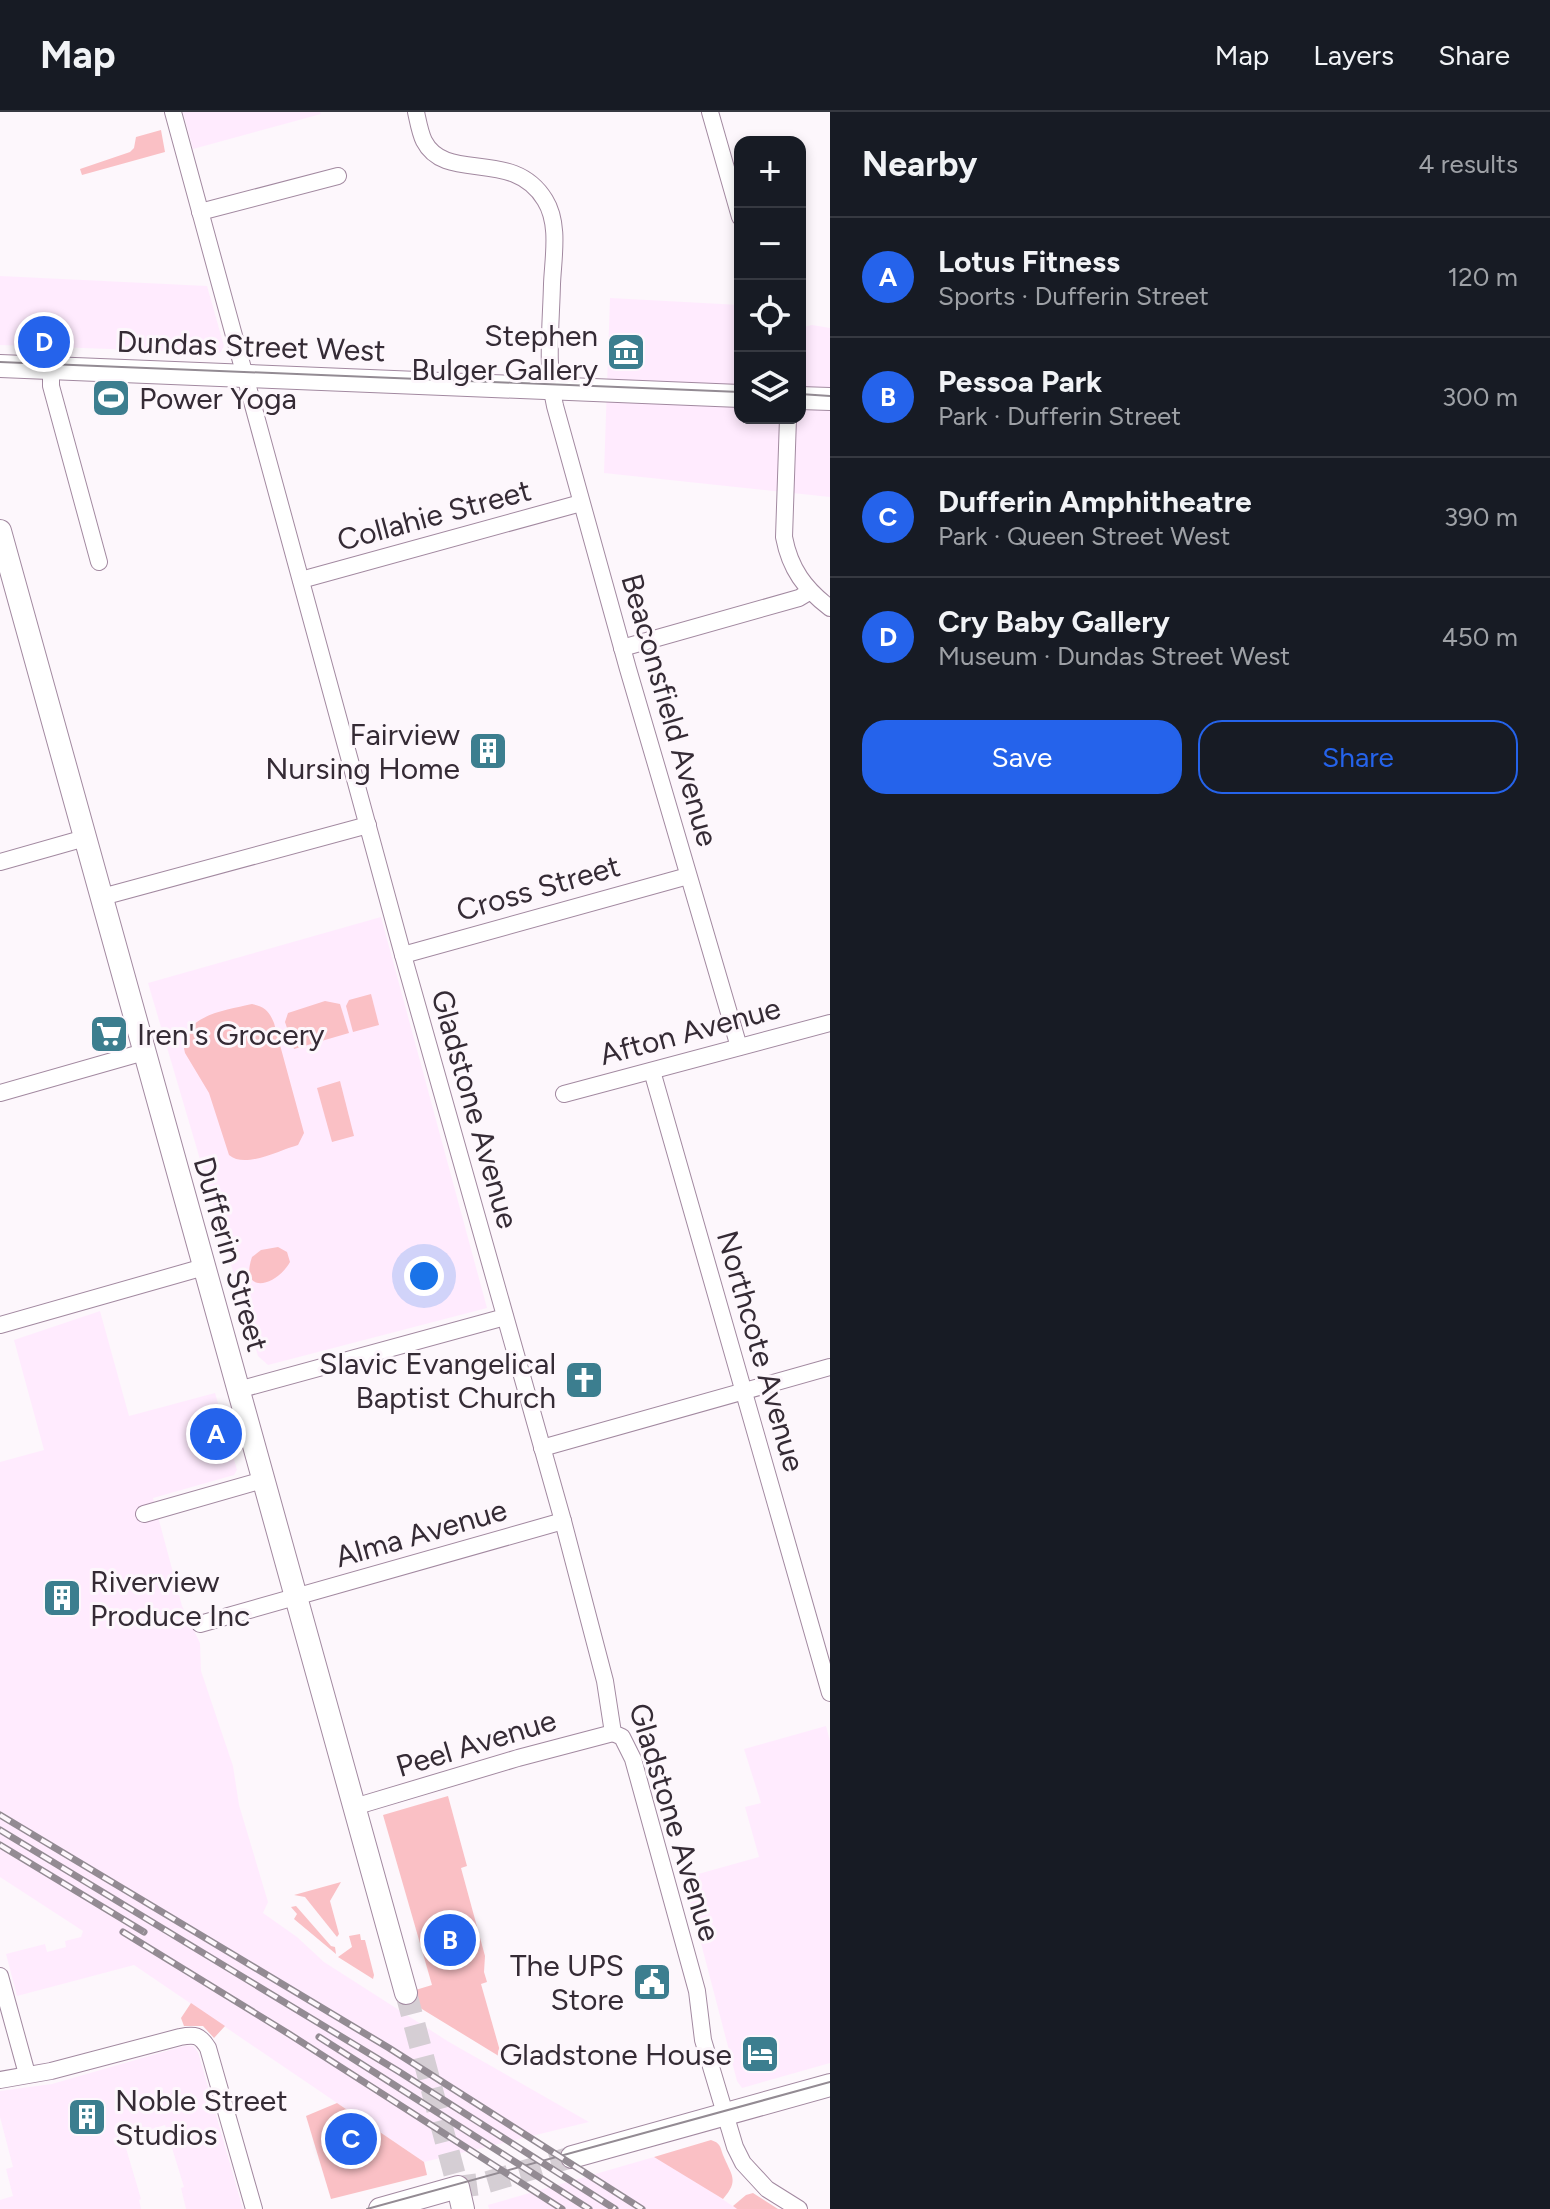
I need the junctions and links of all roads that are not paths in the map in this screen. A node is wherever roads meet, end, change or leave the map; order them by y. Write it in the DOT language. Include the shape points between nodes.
graph roads {
  1 [pos="173,112"];
  2 [pos="416,112"];
  3 [pos="710,112"];
  4 [pos="338,176"];
  5 [pos="737,208"];
  6 [pos="200,212"];
  7 [pos="0,366"];
  8 [pos="51,368"];
  9 [pos="244,376"];
  10 [pos="551,388"];
  11 [pos="734,396"];
  12 [pos="806,398"];
  13 [pos="830,399"];
  14 [pos="788,424"];
  15 [pos="581,503"];
  16 [pos="0,531"];
  17 [pos="99,562"];
  18 [pos="301,580"];
  19 [pos="809,592"];
  20 [pos="830,608"];
  21 [pos="622,648"];
  22 [pos="368,825"];
  23 [pos="85,838"];
  24 [pos="0,862"];
  25 [pos="688,876"];
  26 [pos="102,897"];
  27 [pos="403,955"];
  28 [pos="830,1023"];
  29 [pos="739,1047"];
  30 [pos="144,1052"];
  31 [pos="652,1071"];
  32 [pos="0,1093"];
  33 [pos="564,1094"];
  34 [pos="204,1267"];
  35 [pos="505,1317"];
  36 [pos="0,1325"];
  37 [pos="830,1367"];
  38 [pos="238,1390"];
  39 [pos="743,1392"];
  40 [pos="542,1448"];
  41 [pos="263,1480"];
  42 [pos="144,1514"];
  43 [pos="563,1521"];
  44 [pos="295,1597"];
  45 [pos="200,1624"];
  46 [pos="830,1693"];
  47 [pos="613,1733"];
  48 [pos="354,1807"];
  49 [pos="0,1976"];
  50 [pos="406,1993"];
  51 [pos="27,2074"];
  52 [pos="0,2080"];
  53 [pos="830,2085"];
  54 [pos="725,2116"];
  55 [pos="572,2157"];
  56 [pos="460,2198"];
  57 [pos="254,2209"];
  58 [pos="380,2209"];
  59 [pos="799,2209"];
  1 -- 6 [label="street, Gladstone Avenue"];
  2 -- 10 [label="street, Beaconsfield Avenue" via="424,141 440,158 517,174 538,190 550,209"];
  3 -- 5 [label="street"];
  4 -- 6 [label="street"];
  6 -- 9 [label="street, Gladstone Avenue"];
  7 -- 8 [label="main road, Dundas Street West"];
  8 -- 9 [label="main road, Dundas Street West"];
  8 -- 17 [label="street" via="51,386"];
  9 -- 10 [label="main road, Dundas Street West"];
  9 -- 18 [label="street, Gladstone Avenue"];
  10 -- 11 [label="main road, Dundas Street West"];
  10 -- 15 [label="street, Beaconsfield Avenue"];
  12 -- 13 [label="main road"];
  14 -- 19 [label="street" via="784,537 794,570"];
  15 -- 18 [label="street, Collahie Street"];
  15 -- 21 [label="street, Beaconsfield Avenue"];
  16 -- 23 [label="main road, Dufferin Street"];
  18 -- 22 [label="street, Gladstone Avenue"];
  19 -- 20 [label="street"];
  19 -- 21 [label="street"];
  21 -- 25 [label="street, Beaconsfield Avenue"];
  22 -- 26 [label="street"];
  22 -- 27 [label="street, Gladstone Avenue"];
  23 -- 24 [label="street"];
  23 -- 26 [label="main road, Dufferin Street"];
  25 -- 27 [label="street, Cross Street"];
  25 -- 29 [label="street, Beaconsfield Avenue"];
  26 -- 30 [label="main road, Dufferin Street"];
  27 -- 35 [label="street, Gladstone Avenue"];
  28 -- 29 [label="street, Afton Avenue"];
  29 -- 31 [label="street, Afton Avenue"];
  30 -- 32 [label="street"];
  30 -- 34 [label="main road, Dufferin Street"];
  31 -- 33 [label="street, Afton Avenue"];
  31 -- 39 [label="street, Northcote Avenue"];
  34 -- 36 [label="street"];
  34 -- 38 [label="main road, Dufferin Street"];
  35 -- 38 [label="street"];
  35 -- 40 [label="street, Gladstone Avenue"];
  37 -- 39 [label="street"];
  38 -- 41 [label="main road, Dufferin Street"];
  39 -- 40 [label="street"];
  39 -- 46 [label="street, Northcote Avenue"];
  40 -- 43 [label="street, Gladstone Avenue"];
  41 -- 42 [label="street"];
  41 -- 44 [label="main road, Dufferin Street"];
  43 -- 44 [label="street, Alma Avenue"];
  43 -- 47 [label="street, Gladstone Avenue" via="605,1681"];
  44 -- 45 [label="street, Alma Avenue"];
  44 -- 48 [label="main road, Dufferin Street"];
  47 -- 48 [label="street, Peel Avenue"];
  47 -- 54 [label="street, Gladstone Avenue" via="622,1737 633,1759 697,1991 703,2040"];
  48 -- 50 [label="main road, Dufferin Street"];
  49 -- 51 [label="street"];
  51 -- 52 [label="street"];
  51 -- 57 [label="street" via="194,2034 202,2038"];
  53 -- 54 [label="main road"];
  54 -- 55 [label="main road"];
  54 -- 59 [label="street, Gladstone Avenue" via="743,2163 767,2189"];
  56 -- 58 [label="main road"];
}
